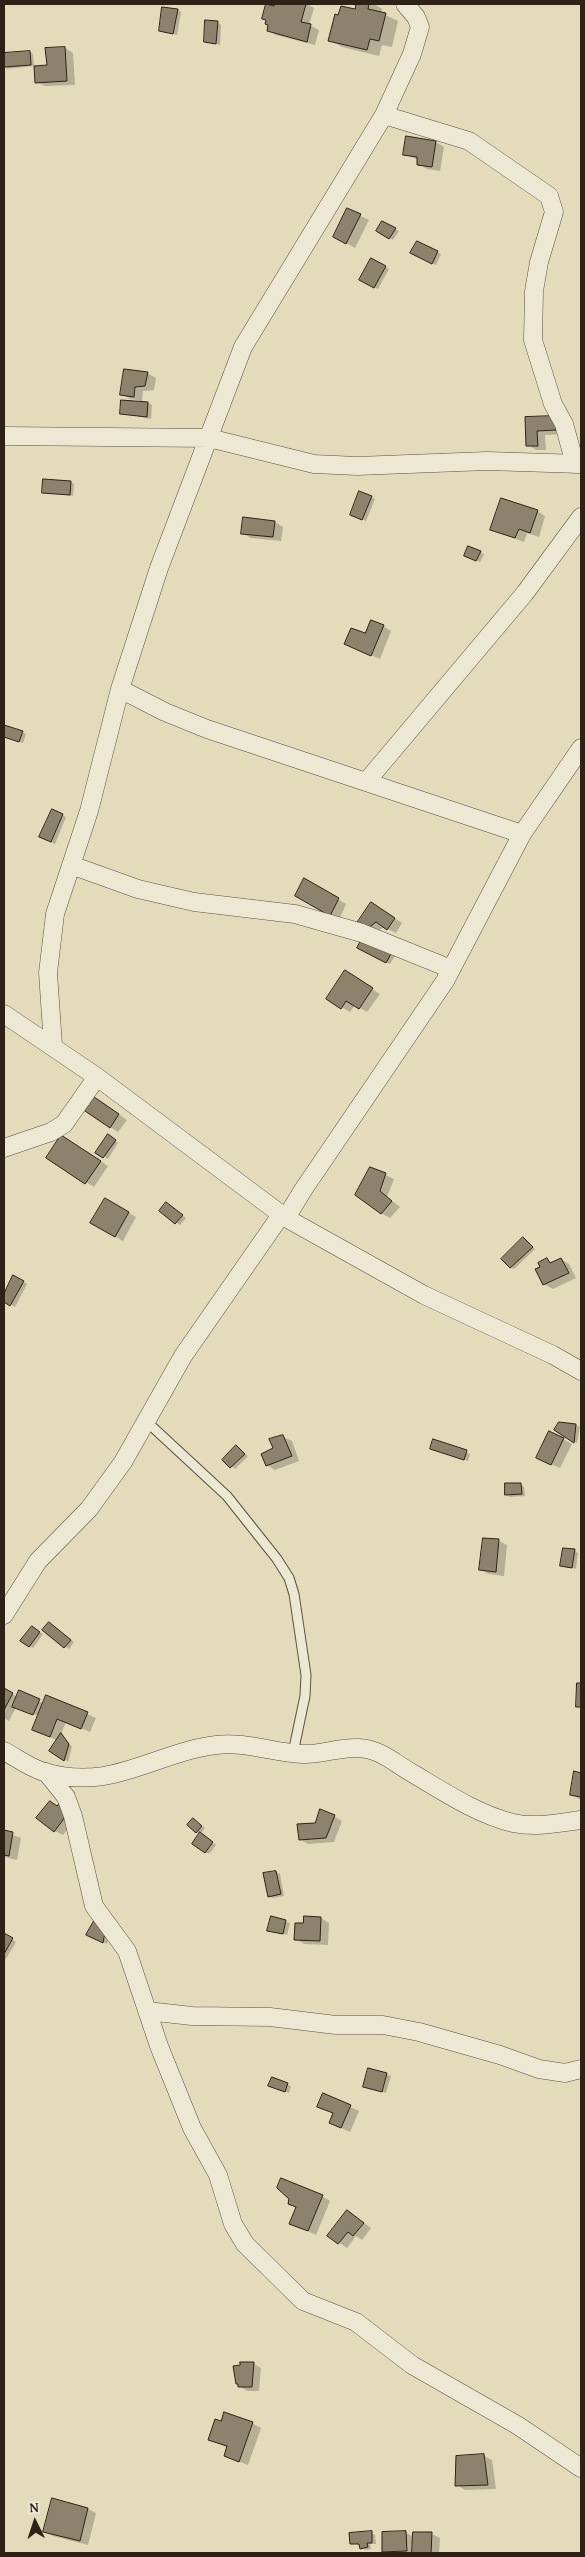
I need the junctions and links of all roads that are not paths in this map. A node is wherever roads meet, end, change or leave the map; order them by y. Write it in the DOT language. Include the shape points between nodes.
graph roads {
  1 [pos="405,4"];
  2 [pos="384,114"];
  3 [pos="4,436"];
  4 [pos="209,438"];
  5 [pos="578,464"];
  6 [pos="581,517"];
  7 [pos="120,689"];
  8 [pos="581,748"];
  9 [pos="366,782"];
  10 [pos="522,834"];
  11 [pos="71,865"];
  12 [pos="451,969"];
  13 [pos="4,1014"];
  14 [pos="52,1045"];
  15 [pos="97,1077"];
  16 [pos="4,1148"];
  17 [pos="284,1217"];
  18 [pos="581,1371"];
  19 [pos="146,1421"];
  20 [pos="4,1615"];
  21 [pos="4,1751"];
  22 [pos="293,1753"];
  23 [pos="46,1772"];
  24 [pos="581,1820"];
  25 [pos="147,2011"];
  26 [pos="581,2069"];
  27 [pos="581,2468"];
  1 -- 2 [label="street" via="420,27 412,54"];
  2 -- 4 [label="street" via="243,347"];
  2 -- 5 [label="street" via="469,141 549,196 554,212 534,291 533,340 553,404"];
  3 -- 4 [label="street"];
  4 -- 5 [label="street" via="314,464 357,466 487,461"];
  4 -- 7 [label="street" via="159,568"];
  6 -- 9 [label="street" via="518,601"];
  7 -- 9 [label="street" via="207,729"];
  7 -- 11 [label="street" via="89,811"];
  8 -- 10 [label="street"];
  9 -- 10 [label="street"];
  10 -- 12 [label="street"];
  11 -- 12 [label="street" via="138,889 194,902 295,914 362,933"];
  11 -- 14 [label="street" via="55,914 48,973"];
  12 -- 17 [label="street"];
  13 -- 14 [label="street"];
  14 -- 15 [label="street"];
  15 -- 16 [label="street" via="64,1124 51,1132"];
  15 -- 17 [label="street"];
  17 -- 18 [label="street" via="416,1291"];
  17 -- 19 [label="street" via="183,1356"];
  19 -- 20 [label="street" via="123,1462 89,1509 38,1561"];
  19 -- 22 [label="lane" via="227,1496 289,1578 306,1675"];
  21 -- 23 [label="street"];
  22 -- 23 [label="street" via="230,1743 198,1747 110,1776 85,1779"];
  22 -- 24 [label="street" via="362,1748 389,1756 461,1802 514,1823 534,1825"];
  23 -- 25 [label="street" via="66,1797 74,1816 94,1906 128,1951"];
  25 -- 26 [label="street" via="383,2025 500,2055 539,2069 565,2074"];
  25 -- 27 [label="street" via="192,2128 218,2175 233,2224 245,2244 303,2301 356,2322 412,2365 517,2425"];
}
